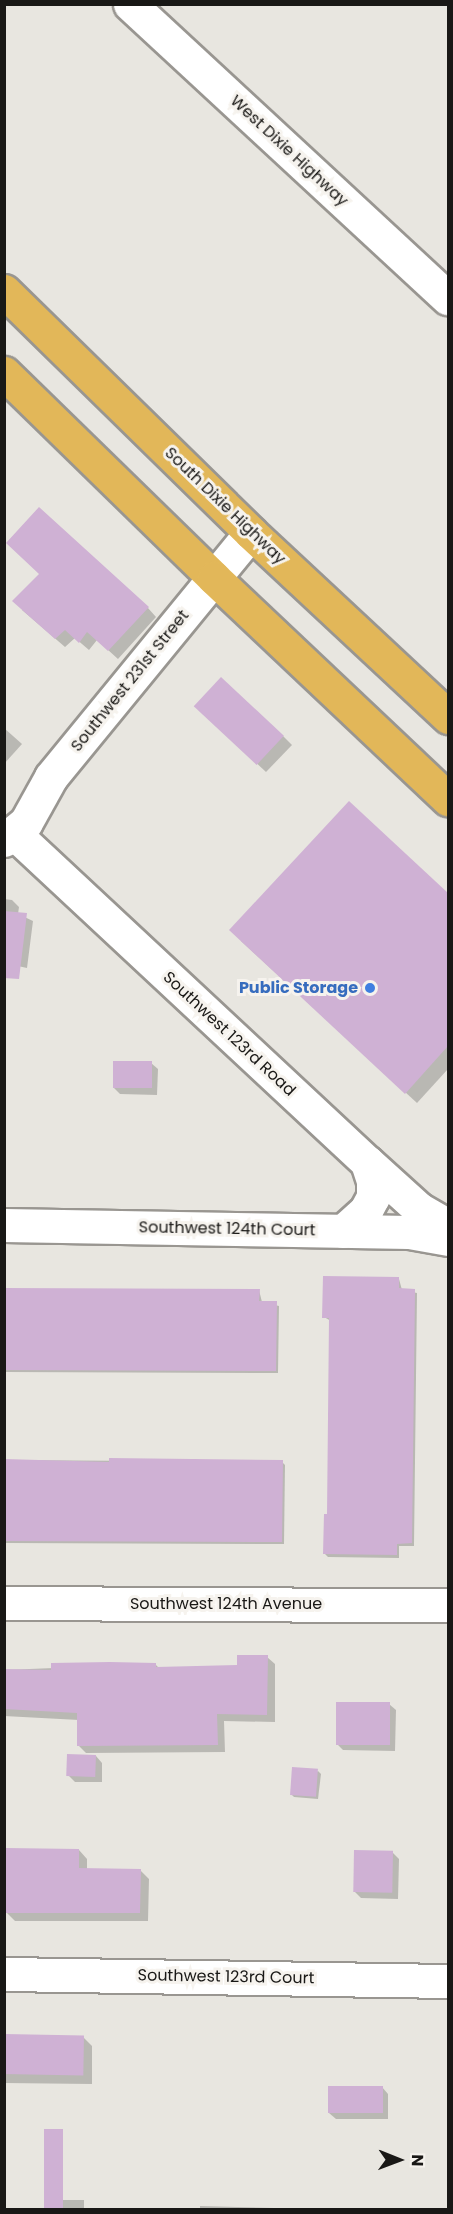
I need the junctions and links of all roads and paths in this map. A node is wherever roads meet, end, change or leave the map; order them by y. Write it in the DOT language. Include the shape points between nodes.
graph roads {
  1 [pos="130,4"];
  2 [pos="4,291"];
  3 [pos="448,298"];
  4 [pos="4,373"];
  5 [pos="251,533"];
  6 [pos="214,578"];
  7 [pos="448,717"];
  8 [pos="448,799"];
  9 [pos="10,837"];
  10 [pos="367,1161"];
  11 [pos="4,1225"];
  12 [pos="448,1226"];
  13 [pos="343,1231"];
  14 [pos="448,1239"];
  15 [pos="4,1603"];
  16 [pos="448,1605"];
  17 [pos="4,1974"];
  18 [pos="448,1981"];
  1 -- 3 [label="street, West Dixie Highway"];
  2 -- 5 [label="highway, South Dixie Highway"];
  4 -- 6 [label="highway"];
  5 -- 6 [label="street, Southwest 231st Street"];
  5 -- 7 [label="highway, South Dixie Highway"];
  6 -- 8 [label="highway"];
  6 -- 9 [label="street, Southwest 231st Street" via="51,777"];
  9 -- 10 [label="street, Southwest 123rd Road"];
  10 -- 12 [label="street, Southwest 123rd Road" via="419,1209"];
  10 -- 13 [label="street" via="373,1197 366,1210"];
  11 -- 13 [label="street, Southwest 124th Court"];
  13 -- 14 [label="street, Southwest 124th Court" via="409,1232"];
  15 -- 16 [label="street, Southwest 124th Avenue"];
  17 -- 18 [label="street, Southwest 123rd Court"];
}
